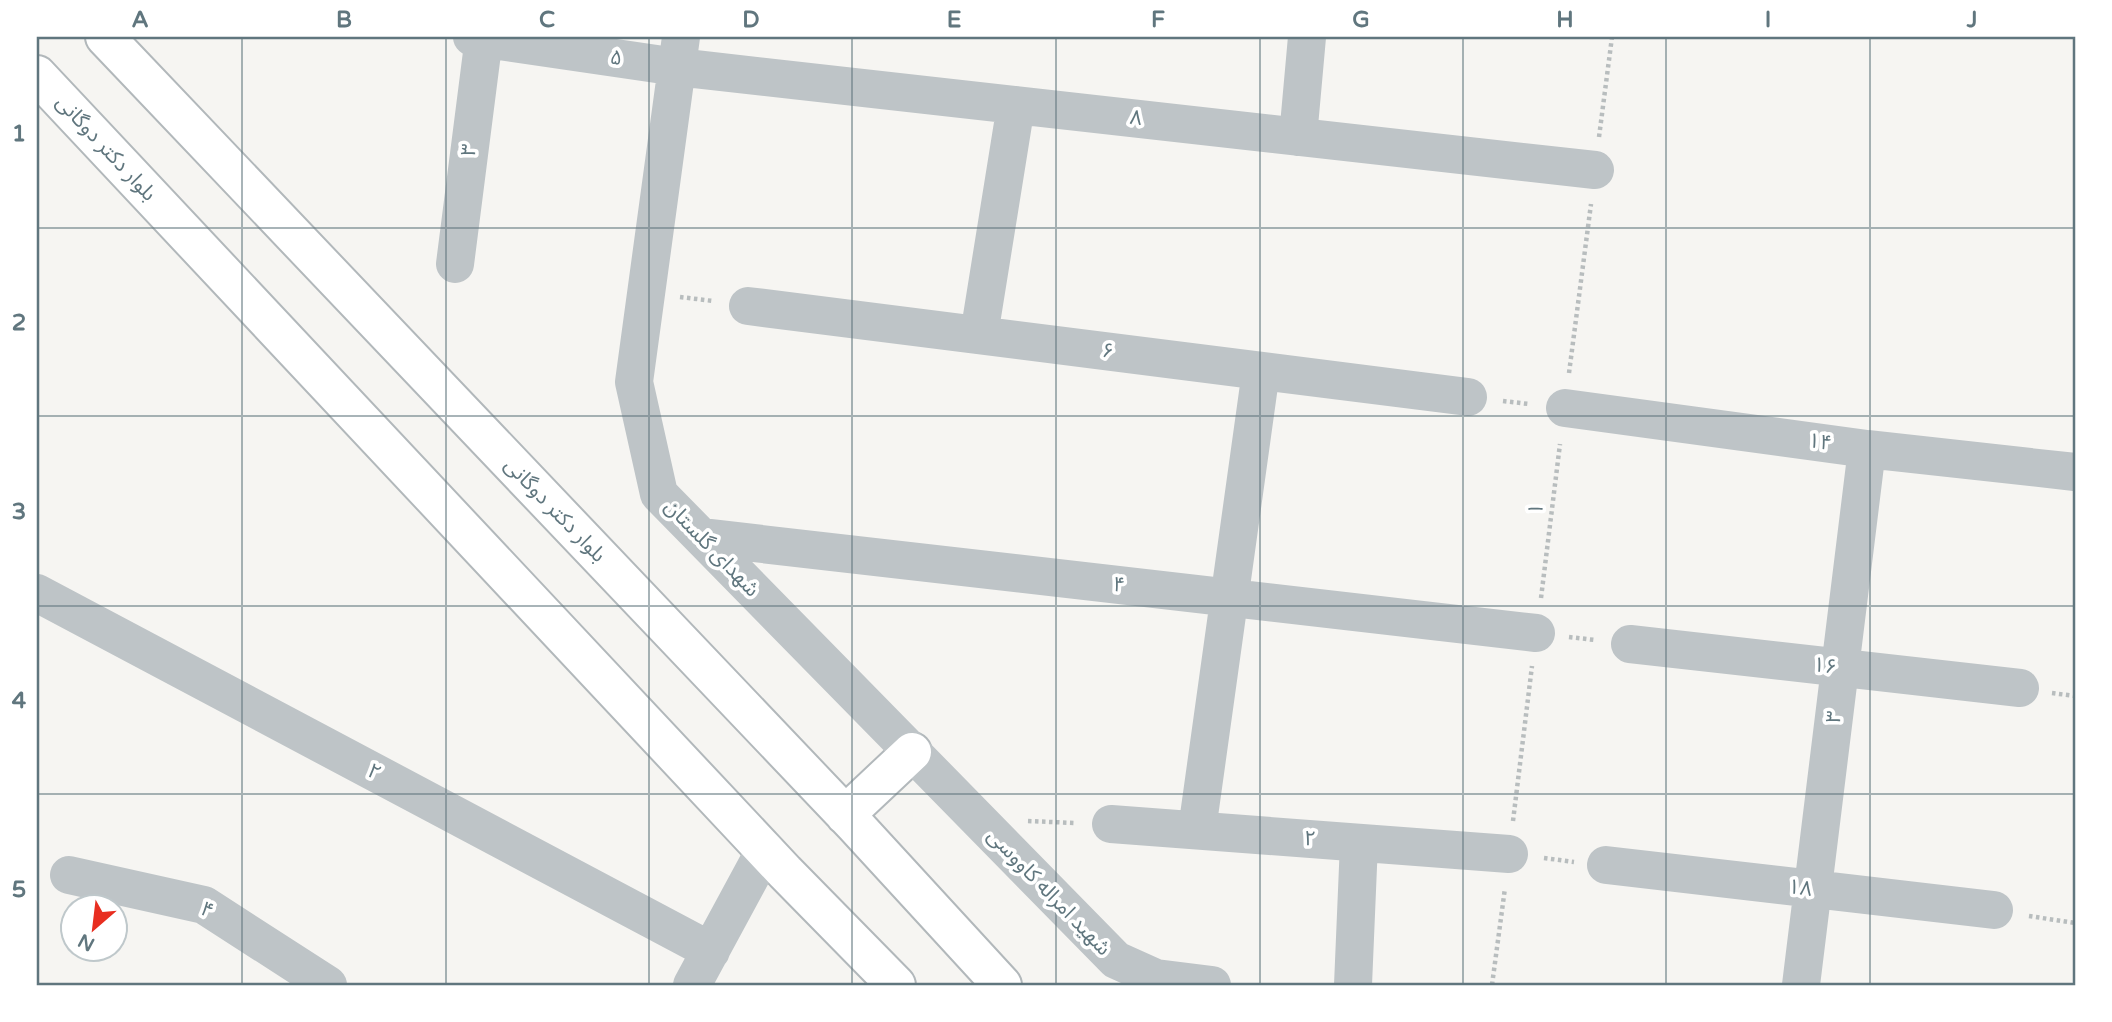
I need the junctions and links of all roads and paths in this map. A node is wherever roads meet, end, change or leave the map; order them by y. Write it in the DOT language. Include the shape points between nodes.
graph roads {
  1 [pos="105,37"];
  2 [pos="480,37"];
  3 [pos="1307,37"];
  4 [pos="1612,37"];
  5 [pos="679,52"];
  6 [pos="37,75"];
  7 [pos="1016,105"];
  8 [pos="1298,137"];
  9 [pos="1595,170"];
  10 [pos="455,264"];
  11 [pos="646,293"];
  12 [pos="748,306"];
  13 [pos="979,335"];
  14 [pos="1261,371"];
  15 [pos="1468,397"];
  16 [pos="1565,408"];
  17 [pos="1867,449"];
  18 [pos="2075,472"];
  19 [pos="701,537"];
  20 [pos="37,593"];
  21 [pos="1229,598"];
  22 [pos="1536,633"];
  23 [pos="1630,644"];
  24 [pos="1840,668"];
  25 [pos="2020,688"];
  26 [pos="912,752"];
  27 [pos="845,815"];
  28 [pos="977,818"];
  29 [pos="1111,824"];
  30 [pos="1197,830"];
  31 [pos="1359,843"];
  32 [pos="765,850"];
  33 [pos="1509,854"];
  34 [pos="1606,865"];
  35 [pos="69,875"];
  36 [pos="1813,889"];
  37 [pos="1993,910"];
  38 [pos="2075,923"];
  39 [pos="711,951"];
  40 [pos="328,985"];
  41 [pos="692,985"];
  42 [pos="896,985"];
  43 [pos="1002,985"];
  44 [pos="1212,985"];
  45 [pos="1353,985"];
  46 [pos="1492,985"];
  47 [pos="1801,985"];
  1 -- 27 [label="main road, بلوار دکتر دوگانی"];
  2 -- 5 [label="street, ۵"];
  2 -- 10 [label="street, ۳"];
  3 -- 8 [label="street"];
  4 -- 9 [label="path, ۱"];
  5 -- 7 [label="street, ۸"];
  5 -- 11 [label="street, شهدای گلستان"];
  6 -- 32 [label="main road, بلوار دکتر دوگانی"];
  7 -- 8 [label="street, ۸"];
  7 -- 13 [label="street"];
  8 -- 9 [label="street, ۸"];
  9 -- 16 [label="path, ۱"];
  11 -- 12 [label="path"];
  11 -- 19 [label="street, شهدای گلستان" via="634,382 659,494"];
  12 -- 13 [label="street, ۶"];
  13 -- 14 [label="street, ۶"];
  14 -- 15 [label="street, ۶"];
  14 -- 21 [label="street"];
  15 -- 16 [label="path"];
  16 -- 17 [label="street, ۱۴"];
  16 -- 22 [label="path, ۱"];
  17 -- 18 [label="street, ۱۴"];
  17 -- 24 [label="street, ۳"];
  19 -- 21 [label="street, ۴"];
  19 -- 26 [label="street, شهدای گلستان"];
  20 -- 39 [label="street, ۲"];
  21 -- 22 [label="street, ۴"];
  21 -- 30 [label="street"];
  22 -- 23 [label="path"];
  22 -- 33 [label="path, ۱"];
  23 -- 24 [label="street, ۱۶"];
  24 -- 25 [label="street, ۱۶"];
  24 -- 36 [label="street, ۳"];
  26 -- 27 [label="main road"];
  26 -- 28 [label="street, شهید امراله کاووسی"];
  27 -- 43 [label="main road, بلوار دکتر دوگانی"];
  28 -- 29 [label="path"];
  28 -- 44 [label="street, شهید امراله کاووسی" via="1116,960 1156,978"];
  29 -- 30 [label="street, ۲"];
  30 -- 31 [label="street, ۲"];
  31 -- 33 [label="street, ۲"];
  31 -- 45 [label="street"];
  32 -- 39 [label="street"];
  32 -- 42 [label="main road, بلوار دکتر دوگانی"];
  33 -- 34 [label="path"];
  33 -- 46 [label="path, ۱"];
  34 -- 36 [label="street, ۱۸"];
  35 -- 40 [label="street, ۴" via="204,905"];
  36 -- 37 [label="street, ۱۸"];
  36 -- 47 [label="street, ۳"];
  37 -- 38 [label="path"];
  39 -- 41 [label="street"];
}
